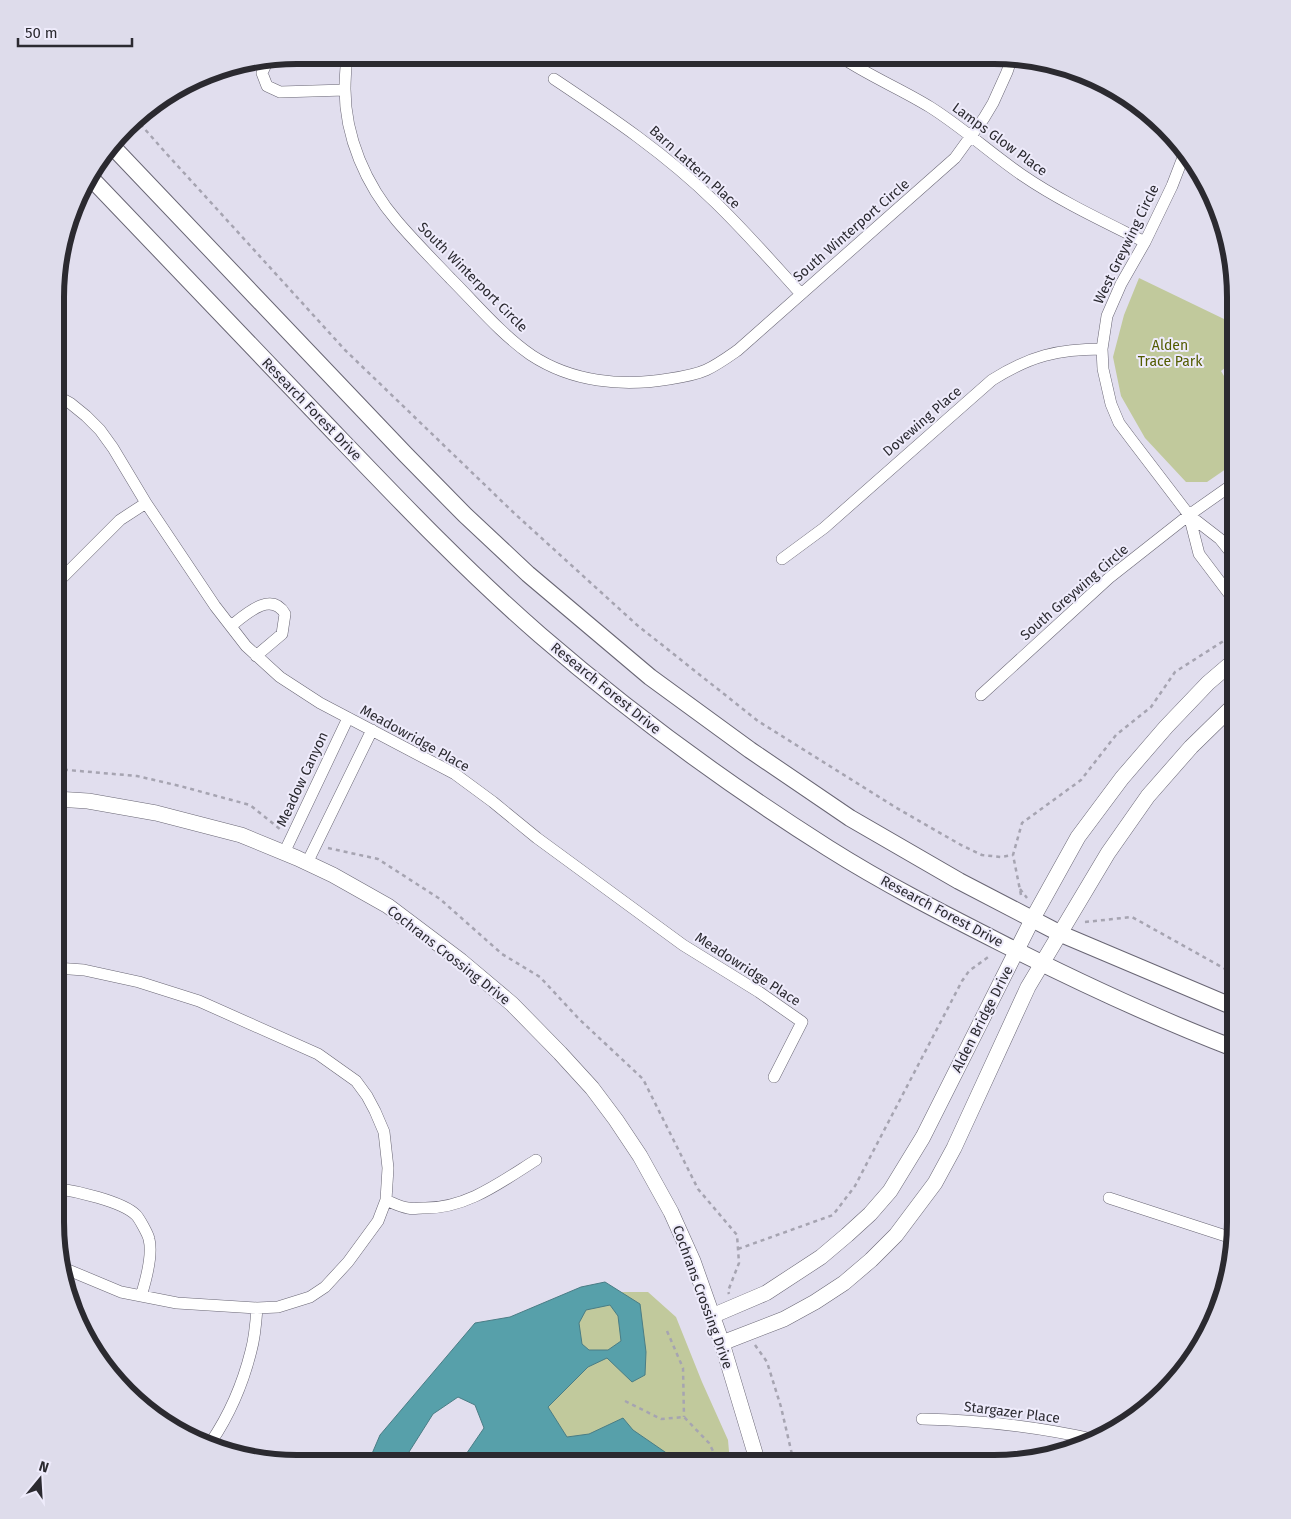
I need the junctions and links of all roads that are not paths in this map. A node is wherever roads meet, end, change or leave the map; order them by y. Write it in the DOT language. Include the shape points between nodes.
graph roads {
  1 [pos="346,64"];
  2 [pos="852,64"];
  3 [pos="1010,64"];
  4 [pos="265,66"];
  5 [pos="554,79"];
  6 [pos="345,90"];
  7 [pos="970,137"];
  8 [pos="116,150"];
  9 [pos="1182,159"];
  10 [pos="94,182"];
  11 [pos="1145,242"];
  12 [pos="801,294"];
  13 [pos="1102,349"];
  14 [pos="64,400"];
  15 [pos="1227,488"];
  16 [pos="146,503"];
  17 [pos="1189,515"];
  18 [pos="1227,548"];
  19 [pos="782,559"];
  20 [pos="64,576"];
  21 [pos="1227,592"];
  22 [pos="230,626"];
  23 [pos="256,656"];
  24 [pos="1227,667"];
  25 [pos="981,695"];
  26 [pos="1227,712"];
  27 [pos="348,718"];
  28 [pos="372,730"];
  29 [pos="64,799"];
  30 [pos="284,853"];
  31 [pos="307,863"];
  32 [pos="1036,912"];
  33 [pos="1061,934"];
  34 [pos="1016,950"];
  35 [pos="1042,964"];
  36 [pos="64,969"];
  37 [pos="1227,1004"];
  38 [pos="1227,1045"];
  39 [pos="774,1077"];
  40 [pos="536,1160"];
  41 [pos="64,1190"];
  42 [pos="1109,1198"];
  43 [pos="386,1200"];
  44 [pos="1227,1236"];
  45 [pos="69,1270"];
  46 [pos="141,1296"];
  47 [pos="257,1308"];
  48 [pos="712,1316"];
  49 [pos="722,1343"];
  50 [pos="922,1419"];
  51 [pos="1085,1438"];
  52 [pos="212,1440"];
  53 [pos="755,1455"];
  1 -- 6 [label="street, South Winterport Circle"];
  2 -- 7 [label="street, Lamps Glow Place" via="929,107"];
  3 -- 7 [label="street, South Winterport Circle" via="993,103"];
  4 -- 6 [label="street" via="262,73 267,86 280,92"];
  5 -- 12 [label="street, Barn Lattern Place" via="648,143 685,174 716,202"];
  6 -- 12 [label="street, South Winterport Circle" via="353,143 382,203 495,324 550,366 608,383 648,383 705,371 738,350"];
  7 -- 11 [label="street, Lamps Glow Place" via="1044,189"];
  7 -- 12 [label="street, South Winterport Circle" via="936,176"];
  8 -- 32 [label="main road" via="406,456 497,546 650,677 850,818 959,881"];
  9 -- 11 [label="street, West Greywing Circle"];
  10 -- 34 [label="main road, Research Forest Drive" via="431,533 541,636 626,706 744,792 831,850 939,912"];
  11 -- 13 [label="street, West Greywing Circle" via="1107,316"];
  13 -- 17 [label="street" via="1106,387 1120,423"];
  13 -- 19 [label="street, Dovewing Place" via="1043,355 992,380 824,528"];
  14 -- 16 [label="street, Meadowridge Place" via="100,430"];
  15 -- 17 [label="street, South Greywing Circle"];
  16 -- 20 [label="street" via="114,525"];
  16 -- 22 [label="street, Meadowridge Place"];
  17 -- 18 [label="street"];
  17 -- 21 [label="street" via="1199,554"];
  17 -- 25 [label="street, South Greywing Circle" via="1110,578"];
  22 -- 23 [label="street, Meadowridge Place"];
  22 -- 23 [label="street" via="264,604 282,608 285,614 282,634"];
  23 -- 27 [label="street, Meadowridge Place" via="280,677"];
  24 -- 32 [label="street, Alden Bridge Drive" via="1166,727 1122,778 1078,837"];
  26 -- 33 [label="street, Alden Bridge Drive" via="1148,796 1108,853"];
  27 -- 28 [label="street, Meadowridge Place"];
  27 -- 30 [label="street, Meadow Canyon"];
  28 -- 31 [label="street"];
  28 -- 39 [label="street, Meadowridge Place" via="455,774 683,944 802,1022"];
  29 -- 30 [label="street, Cochrans Crossing Drive" via="88,800 156,813 240,835"];
  30 -- 31 [label="street, Cochrans Crossing Drive"];
  31 -- 48 [label="street, Cochrans Crossing Drive" via="388,906 461,961 512,1004 586,1081 640,1156 671,1212"];
  32 -- 33 [label="main road"];
  32 -- 34 [label="street, Alden Bridge Drive"];
  33 -- 35 [label="street, Alden Bridge Drive"];
  33 -- 37 [label="main road"];
  34 -- 35 [label="main road, Research Forest Drive"];
  34 -- 48 [label="street, Alden Bridge Drive" via="923,1137 890,1191 870,1214 822,1257 766,1293"];
  35 -- 38 [label="main road, Research Forest Drive"];
  35 -- 49 [label="street, Alden Bridge Drive" via="1028,987 954,1148 934,1183 896,1235 844,1283 815,1302 784,1319"];
  36 -- 43 [label="street" via="139,982 199,1001 318,1054 341,1069 367,1096 384,1132 388,1168"];
  40 -- 43 [label="street" via="491,1188 458,1203 408,1208"];
  41 -- 46 [label="street" via="120,1205 136,1215 149,1238 149,1261"];
  42 -- 44 [label="street"];
  43 -- 47 [label="street" via="378,1221 325,1287 310,1297 278,1307"];
  45 -- 46 [label="street" via="120,1292"];
  46 -- 47 [label="street" via="177,1303"];
  47 -- 52 [label="street" via="252,1349 239,1389"];
  48 -- 49 [label="street, Cochrans Crossing Drive"];
  49 -- 53 [label="street, Cochrans Crossing Drive"];
  50 -- 51 [label="street, Stargazer Place" via="1016,1425"];
}
